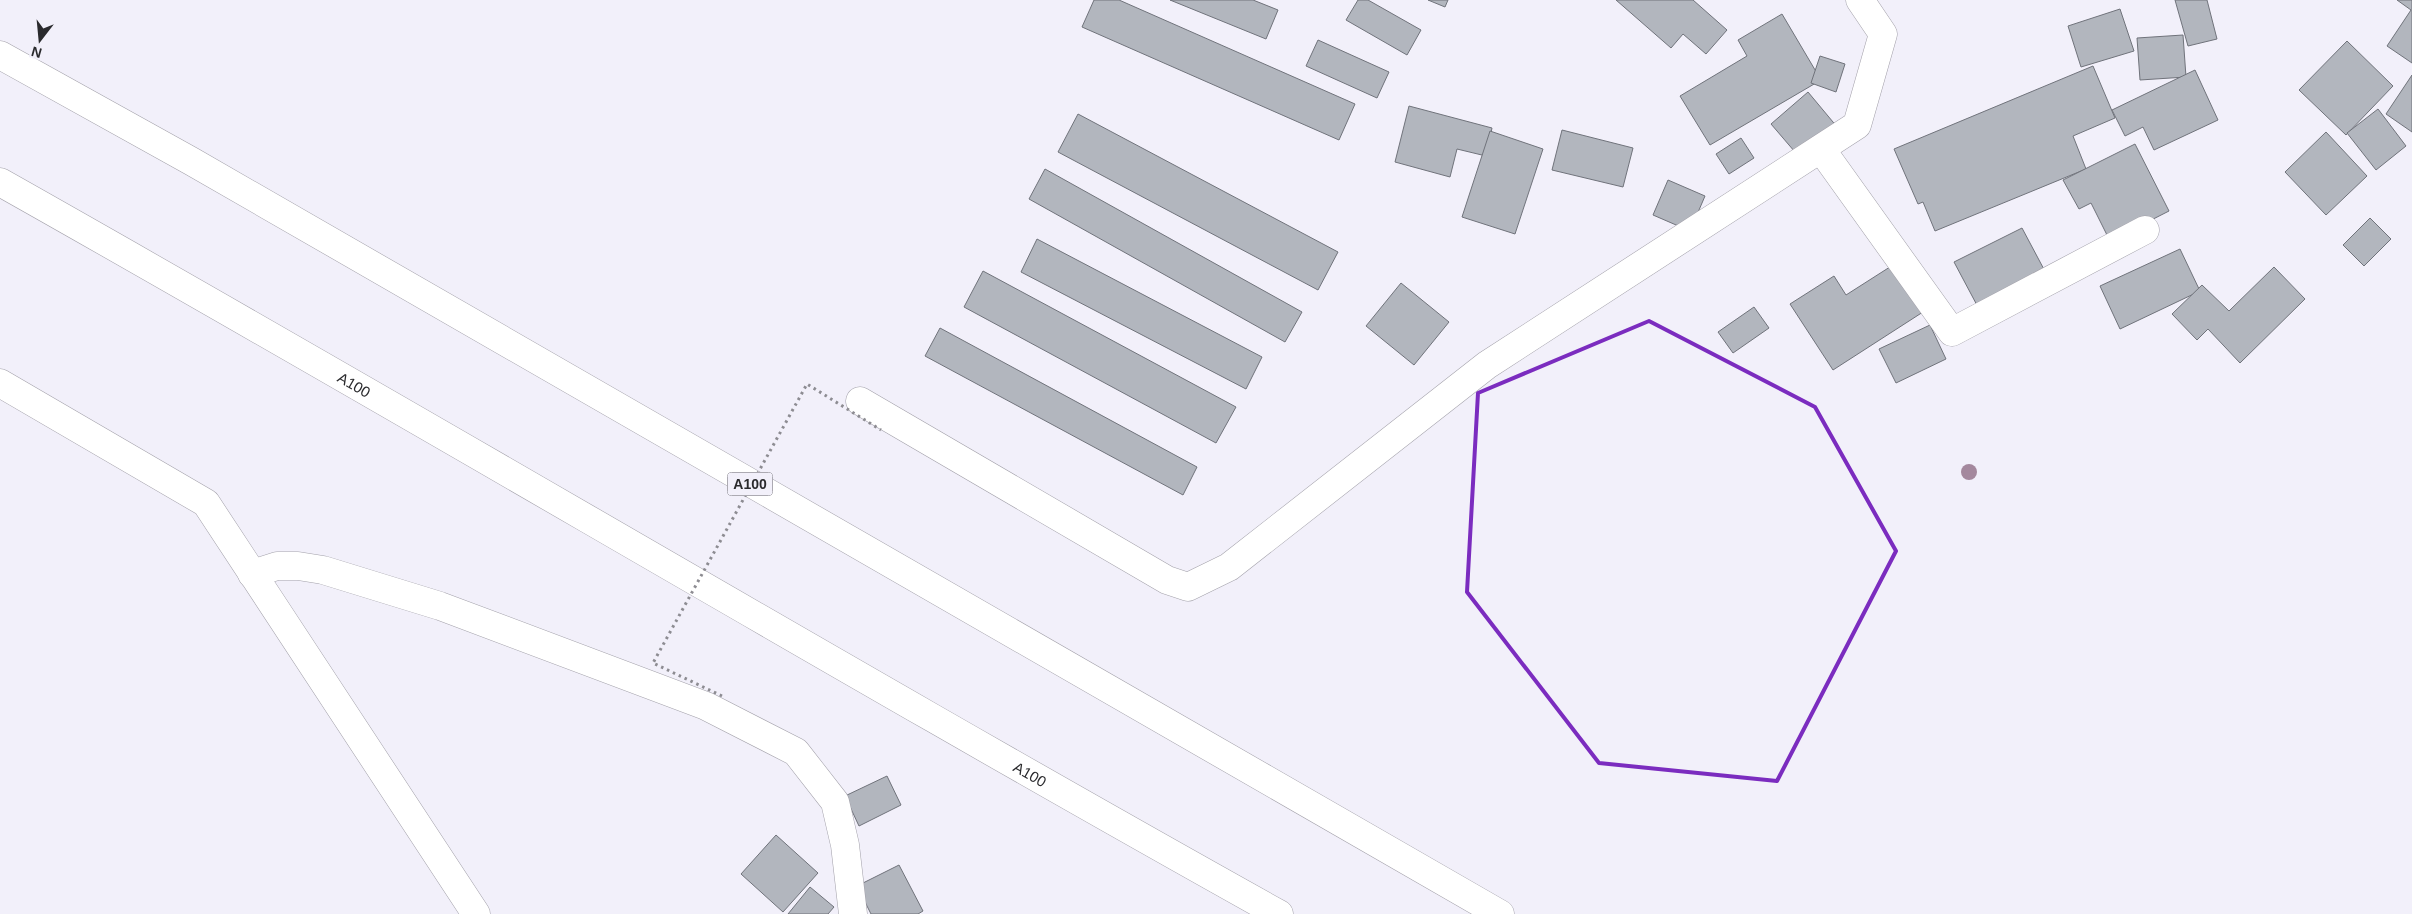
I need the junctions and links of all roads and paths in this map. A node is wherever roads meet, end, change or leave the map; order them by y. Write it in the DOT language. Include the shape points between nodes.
graph roads {
  1 [pos="1860,0"];
  2 [pos="0,55"];
  3 [pos="1821,149"];
  4 [pos="0,182"];
  5 [pos="2145,230"];
  6 [pos="0,384"];
  7 [pos="860,401"];
  8 [pos="881,430"];
  9 [pos="252,574"];
  10 [pos="722,696"];
  11 [pos="476,914"];
  12 [pos="853,914"];
  13 [pos="1279,914"];
  14 [pos="1500,914"];
  1 -- 3 [label="main road" via="1883,34 1858,125"];
  2 -- 14 [label="main road, A100" via="191,161"];
  3 -- 5 [label="main road" via="1952,332"];
  3 -- 7 [label="main road" via="1487,366 1229,567 1188,586 1167,580"];
  4 -- 13 [label="main road, A100 / A100" via="1049,786"];
  6 -- 9 [label="main road" via="206,504"];
  8 -- 10 [label="path, bridge" via="807,384 653,662"];
  9 -- 11 [label="main road"];
  9 -- 12 [label="main road" via="277,566 323,570 440,606 706,706 796,752 835,802 845,845"];
}
